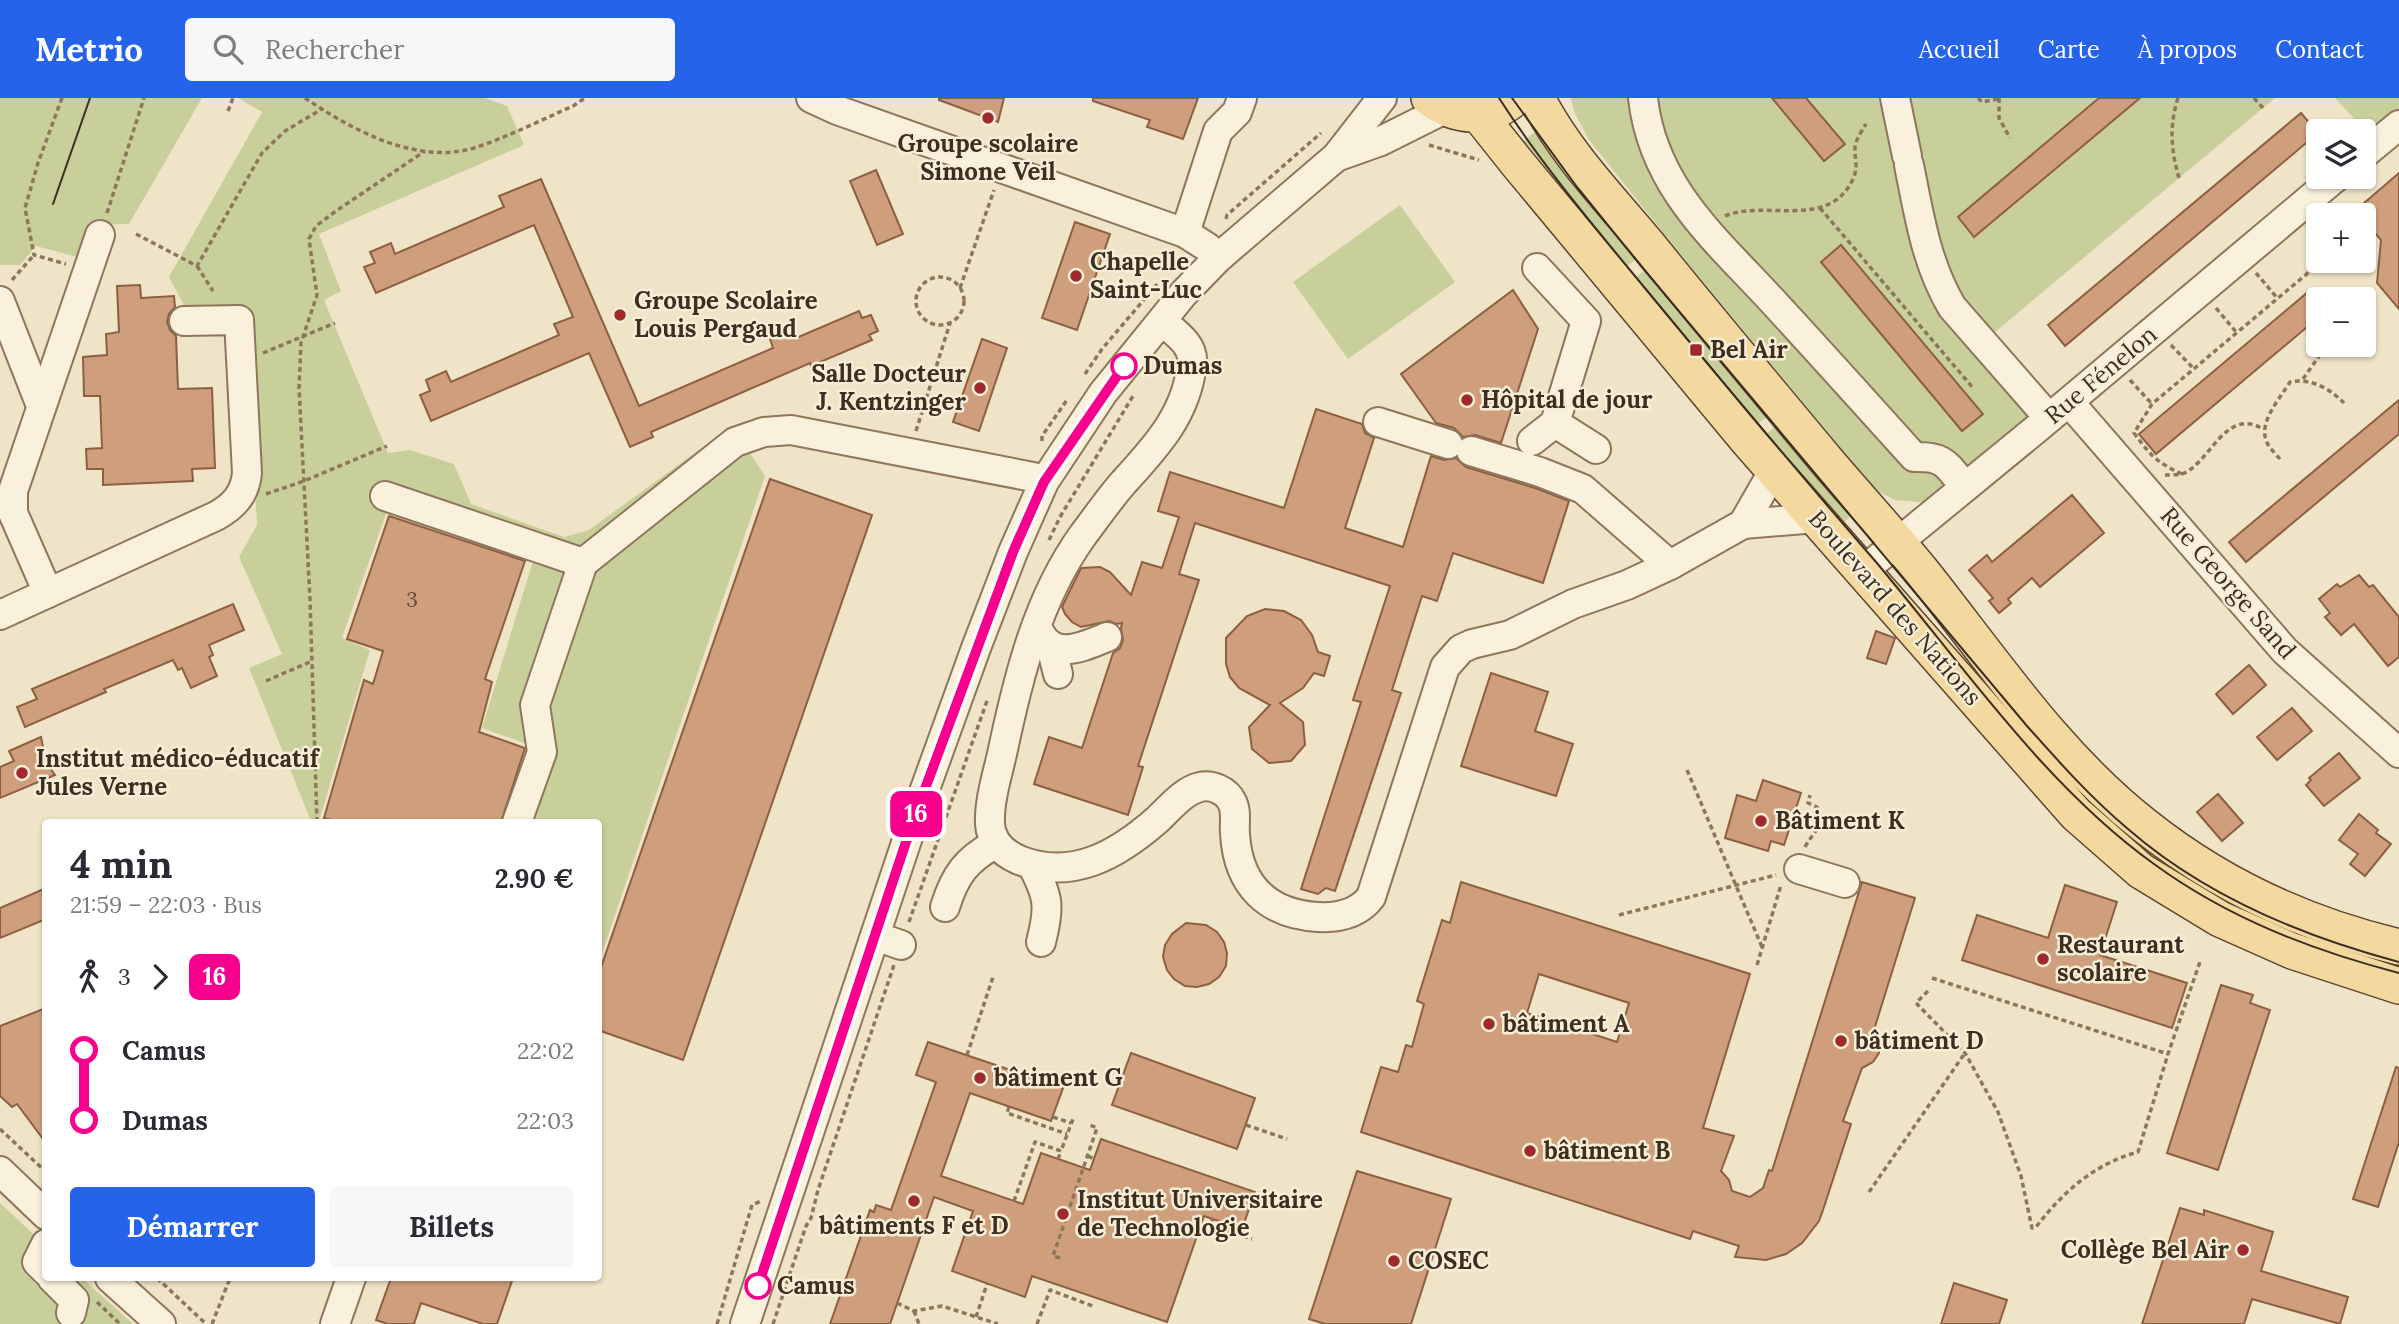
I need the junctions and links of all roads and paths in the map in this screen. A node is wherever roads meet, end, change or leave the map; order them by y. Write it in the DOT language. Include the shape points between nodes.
graph roads {
  1 [pos="62,98"];
  2 [pos="144,98"];
  3 [pos="233,98"];
  4 [pos="305,98"];
  5 [pos="585,98"];
  6 [pos="811,98"];
  7 [pos="1242,98"];
  8 [pos="1382,98"];
  9 [pos="1515,98"];
  10 [pos="1537,98"];
  11 [pos="1643,98"];
  12 [pos="1895,98"];
  13 [pos="1978,98"];
  14 [pos="2178,98"];
  15 [pos="2254,98"];
  16 [pos="1999,99"];
  17 [pos="1437,104"];
  18 [pos="2263,108"];
  19 [pos="322,109"];
  20 [pos="228,111"];
  21 [pos="1479,115"];
  22 [pos="1866,124"];
  23 [pos="2399,125"];
  24 [pos="2010,138"];
  25 [pos="1426,144"];
  26 [pos="2376,144"];
  27 [pos="425,151"];
  28 [pos="1336,157"];
  29 [pos="1487,162"];
  30 [pos="1001,168"];
  31 [pos="2179,178"];
  32 [pos="2321,189"];
  33 [pos="1820,208"];
  34 [pos="1706,229"];
  35 [pos="1185,233"];
  36 [pos="136,234"];
  37 [pos="100,235"];
  38 [pos="34,255"];
  39 [pos="2240,256"];
  40 [pos="1218,258"];
  41 [pos="197,266"];
  42 [pos="1537,268"];
  43 [pos="88,270"];
  44 [pos="2308,273"];
  45 [pos="960,288"];
  46 [pos="2201,290"];
  47 [pos="213,291"];
  48 [pos="4,292"];
  49 [pos="2278,299"];
  50 [pos="184,321"];
  51 [pos="1161,321"];
  52 [pos="335,323"];
  53 [pos="950,323"];
  54 [pos="2155,328"];
  55 [pos="2237,333"];
  56 [pos="303,336"];
  57 [pos="2319,357"];
  58 [pos="241,362"];
  59 [pos="2115,363"];
  60 [pos="2194,369"];
  61 [pos="2303,379"];
  62 [pos="1973,388"];
  63 [pos="2344,403"];
  64 [pos="2152,404"];
  65 [pos="41,406"];
  66 [pos="2059,410"];
  67 [pos="1378,422"];
  68 [pos="1555,423"];
  69 [pos="2264,429"];
  70 [pos="1532,441"];
  71 [pos="387,446"];
  72 [pos="1596,449"];
  73 [pos="909,451"];
  74 [pos="2280,459"];
  75 [pos="1774,470"];
  76 [pos="2182,474"];
  77 [pos="0,481"];
  78 [pos="304,481"];
  79 [pos="1044,482"];
  80 [pos="2140,483"];
  81 [pos="1965,486"];
  82 [pos="240,496"];
  83 [pos="385,496"];
  84 [pos="13,513"];
  85 [pos="1817,518"];
  86 [pos="1742,524"];
  87 [pos="1897,542"];
  88 [pos="583,563"];
  89 [pos="1671,565"];
  90 [pos="1863,571"];
  91 [pos="48,593"];
  92 [pos="0,615"];
  93 [pos="1044,636"];
  94 [pos="1107,637"];
  95 [pos="312,661"];
  96 [pos="1058,674"];
  97 [pos="266,681"];
  98 [pos="2399,753"];
  99 [pos="1687,770"];
  100 [pos="1810,795"];
  101 [pos="317,819"];
  102 [pos="518,819"];
  103 [pos="995,844"];
  104 [pos="1032,865"];
  105 [pos="1792,871"];
  106 [pos="1844,883"];
  107 [pos="1736,885"];
  108 [pos="945,907"];
  109 [pos="1619,915"];
  110 [pos="1041,942"];
  111 [pos="1762,947"];
  112 [pos="2399,947"];
  113 [pos="2201,959"];
  114 [pos="1757,965"];
  115 [pos="993,977"];
  116 [pos="1932,978"];
  117 [pos="2399,986"];
  118 [pos="1928,991"];
  119 [pos="1965,1053"];
  120 [pos="2168,1054"];
  121 [pos="967,1055"];
  122 [pos="1009,1107"];
  123 [pos="1053,1117"];
  124 [pos="1090,1125"];
  125 [pos="1246,1125"];
  126 [pos="0,1129"];
  127 [pos="1067,1135"];
  128 [pos="1287,1139"];
  129 [pos="1061,1151"];
  130 [pos="1088,1156"];
  131 [pos="1058,1159"];
  132 [pos="1094,1159"];
  133 [pos="42,1168"];
  134 [pos="0,1171"];
  135 [pos="1869,1192"];
  136 [pos="1014,1201"];
  137 [pos="42,1211"];
  138 [pos="1213,1219"];
  139 [pos="1252,1239"];
  140 [pos="42,1252"];
  141 [pos="1060,1258"];
  142 [pos="42,1267"];
  143 [pos="55,1281"];
  144 [pos="113,1281"];
  145 [pos="160,1281"];
  146 [pos="229,1281"];
  147 [pos="350,1281"];
  148 [pos="987,1284"];
  149 [pos="897,1303"];
  150 [pos="1095,1307"];
  151 [pos="914,1311"];
  152 [pos="71,1313"];
  153 [pos="976,1317"];
  154 [pos="981,1318"];
  155 [pos="161,1324"];
  156 [pos="206,1324"];
  157 [pos="212,1324"];
  158 [pos="335,1324"];
  159 [pos="745,1324"];
  160 [pos="919,1324"];
  161 [pos="979,1324"];
  162 [pos="998,1324"];
  163 [pos="1037,1324"];
  1 -- 38 [label="path" via="24,208"];
  2 -- 37 [label="path"];
  3 -- 20 [label="path"];
  4 -- 19 [label="path"];
  5 -- 27 [label="path" via="474,148"];
  6 -- 30 [label="street"];
  7 -- 35 [label="street" via="1237,112 1218,131"];
  8 -- 28 [label="street"];
  9 -- 21 [label="main road"];
  10 -- 87 [label="main road, Boulevard des Nations" via="1568,148"];
  11 -- 34 [label="street" via="1658,156"];
  12 -- 66 [label="street, Rue George Sand" via="1923,238 1942,291 1952,307"];
  13 -- 16 [label="path" via="1982,102"];
  14 -- 31 [label="path" via="2171,136"];
  15 -- 18 [label="path"];
  16 -- 24 [label="path" via="1999,118"];
  17 -- 21 [label="main road"];
  17 -- 28 [label="street" via="1381,141"];
  19 -- 27 [label="path" via="343,124"];
  19 -- 41 [label="path" via="285,131 262,153"];
  21 -- 75 [label="main road, Boulevard des Nations"];
  22 -- 33 [label="path" via="1855,145 1858,165 1853,180 1833,203"];
  23 -- 26 [label="street"];
  25 -- 29 [label="path"];
  27 -- 56 [label="path" via="316,226 309,239 317,295"];
  28 -- 40 [label="street"];
  30 -- 35 [label="street"];
  30 -- 45 [label="path"];
  32 -- 39 [label="street, Rue Fénelon"];
  33 -- 34 [label="path" via="1727,214"];
  33 -- 62 [label="path"];
  34 -- 81 [label="street" via="1914,457 1945,463"];
  35 -- 40 [label="street"];
  36 -- 41 [label="path"];
  37 -- 43 [label="street"];
  38 -- 43 [label="path"];
  38 -- 48 [label="path"];
  39 -- 46 [label="street, Rue Fénelon"];
  39 -- 49 [label="path"];
  40 -- 51 [label="street"];
  41 -- 47 [label="path"];
  42 -- 68 [label="street" via="1586,321"];
  43 -- 65 [label="street"];
  44 -- 49 [label="path"];
  45 -- 53 [label="path" via="964,304"];
  45 -- 53 [label="path" via="939,277 924,283 916,296 922,318 935,325"];
  46 -- 54 [label="street, Rue Fénelon"];
  46 -- 55 [label="path"];
  48 -- 65 [label="street"];
  49 -- 55 [label="path"];
  50 -- 58 [label="street" via="239,320"];
  51 -- 79 [label="street" via="1104,393"];
  51 -- 93 [label="street" via="1189,346 1193,359 1188,388 1175,419 1144,463 1062,566 1049,592"];
  52 -- 56 [label="path"];
  53 -- 73 [label="path"];
  54 -- 59 [label="street, Rue Fénelon"];
  54 -- 60 [label="path"];
  55 -- 60 [label="path"];
  56 -- 58 [label="path"];
  56 -- 78 [label="path" via="299,388"];
  57 -- 61 [label="path"];
  58 -- 82 [label="street" via="247,473"];
  59 -- 64 [label="path"];
  59 -- 66 [label="street, Rue Fénelon"];
  60 -- 64 [label="path"];
  61 -- 63 [label="path" via="2333,392"];
  61 -- 69 [label="path" via="2290,382"];
  64 -- 76 [label="path" via="2134,433 2151,456"];
  65 -- 84 [label="street" via="13,491"];
  66 -- 80 [label="street, Rue George Sand"];
  66 -- 81 [label="street, Rue Fénelon"];
  67 -- 89 [label="street" via="1583,489"];
  68 -- 70 [label="street"];
  68 -- 72 [label="street"];
  69 -- 74 [label="path" via="2266,442"];
  69 -- 76 [label="path" via="2249,424 2228,430"];
  71 -- 78 [label="path"];
  73 -- 79 [label="street"];
  73 -- 88 [label="street" via="791,430 764,432 734,442"];
  75 -- 85 [label="main road, Boulevard des Nations"];
  75 -- 86 [label="street"];
  76 -- 80 [label="path" via="2152,476"];
  77 -- 84 [label="street"];
  78 -- 82 [label="path" via="256,498"];
  78 -- 95 [label="path"];
  79 -- 159 [label="street" via="1013,552 912,824 888,940"];
  80 -- 98 [label="street, Rue George Sand" via="2285,651"];
  81 -- 87 [label="street, Rue Fénelon"];
  82 -- 91 [label="street" via="216,516"];
  83 -- 88 [label="street"];
  84 -- 91 [label="street"];
  85 -- 86 [label="street"];
  85 -- 90 [label="main road, Boulevard des Nations"];
  86 -- 89 [label="street"];
  87 -- 90 [label="street, Rue Fénelon"];
  87 -- 112 [label="main road, Boulevard des Nations" via="2073,760 2140,823 2205,869 2269,903 2330,928"];
  88 -- 102 [label="street" via="535,705 542,752"];
  89 -- 104 [label="street" via="1452,656 1371,897 1355,911 1315,917 1271,905 1246,878 1239,860 1232,801 1211,787 1183,796 1115,851 1084,865"];
  90 -- 117 [label="main road, Boulevard des Nations" via="2076,814 2141,871 2250,934"];
  91 -- 92 [label="street"];
  93 -- 94 [label="street" via="1074,649"];
  93 -- 96 [label="street"];
  93 -- 103 [label="street" via="1019,673 995,785 990,824"];
  95 -- 97 [label="path"];
  95 -- 101 [label="path"];
  99 -- 107 [label="path"];
  100 -- 105 [label="path" via="1808,803 1817,807 1821,816 1819,831 1806,844"];
  103 -- 104 [label="street"];
  103 -- 108 [label="street" via="975,855 959,874"];
  104 -- 110 [label="street" via="1048,913"];
  105 -- 106 [label="street"];
  105 -- 107 [label="path"];
  105 -- 111 [label="path"];
  107 -- 109 [label="path"];
  107 -- 111 [label="path"];
  111 -- 114 [label="path"];
  113 -- 120 [label="path"];
  115 -- 121 [label="path"];
  116 -- 120 [label="path"];
  118 -- 119 [label="path" via="1916,1003"];
  119 -- 120 [label="path" via="1998,1112 2021,1176 2032,1228 2059,1198 2112,1159 2137,1152"];
  119 -- 135 [label="path"];
  122 -- 127 [label="path" via="1007,1113"];
  123 -- 127 [label="path" via="1072,1121"];
  124 -- 130 [label="path" via="1097,1128"];
  125 -- 128 [label="path"];
  126 -- 133 [label="path"];
  127 -- 129 [label="path"];
  129 -- 131 [label="path"];
  129 -- 136 [label="path" via="1035,1142"];
  130 -- 132 [label="path"];
  130 -- 141 [label="path" via="1053,1256"];
  134 -- 137 [label="street"];
  138 -- 139 [label="path" via="1210,1225"];
  140 -- 142 [label="street" via="37,1262"];
  143 -- 152 [label="street" via="74,1300"];
  144 -- 155 [label="street"];
  145 -- 156 [label="path"];
  146 -- 157 [label="path"];
  147 -- 158 [label="street"];
  148 -- 153 [label="path"];
  149 -- 151 [label="path"];
  150 -- 163 [label="path" via="1050,1290"];
  151 -- 153 [label="path" via="942,1306"];
  151 -- 160 [label="path"];
  153 -- 154 [label="path"];
  154 -- 161 [label="path"];
  154 -- 162 [label="path"];
}
